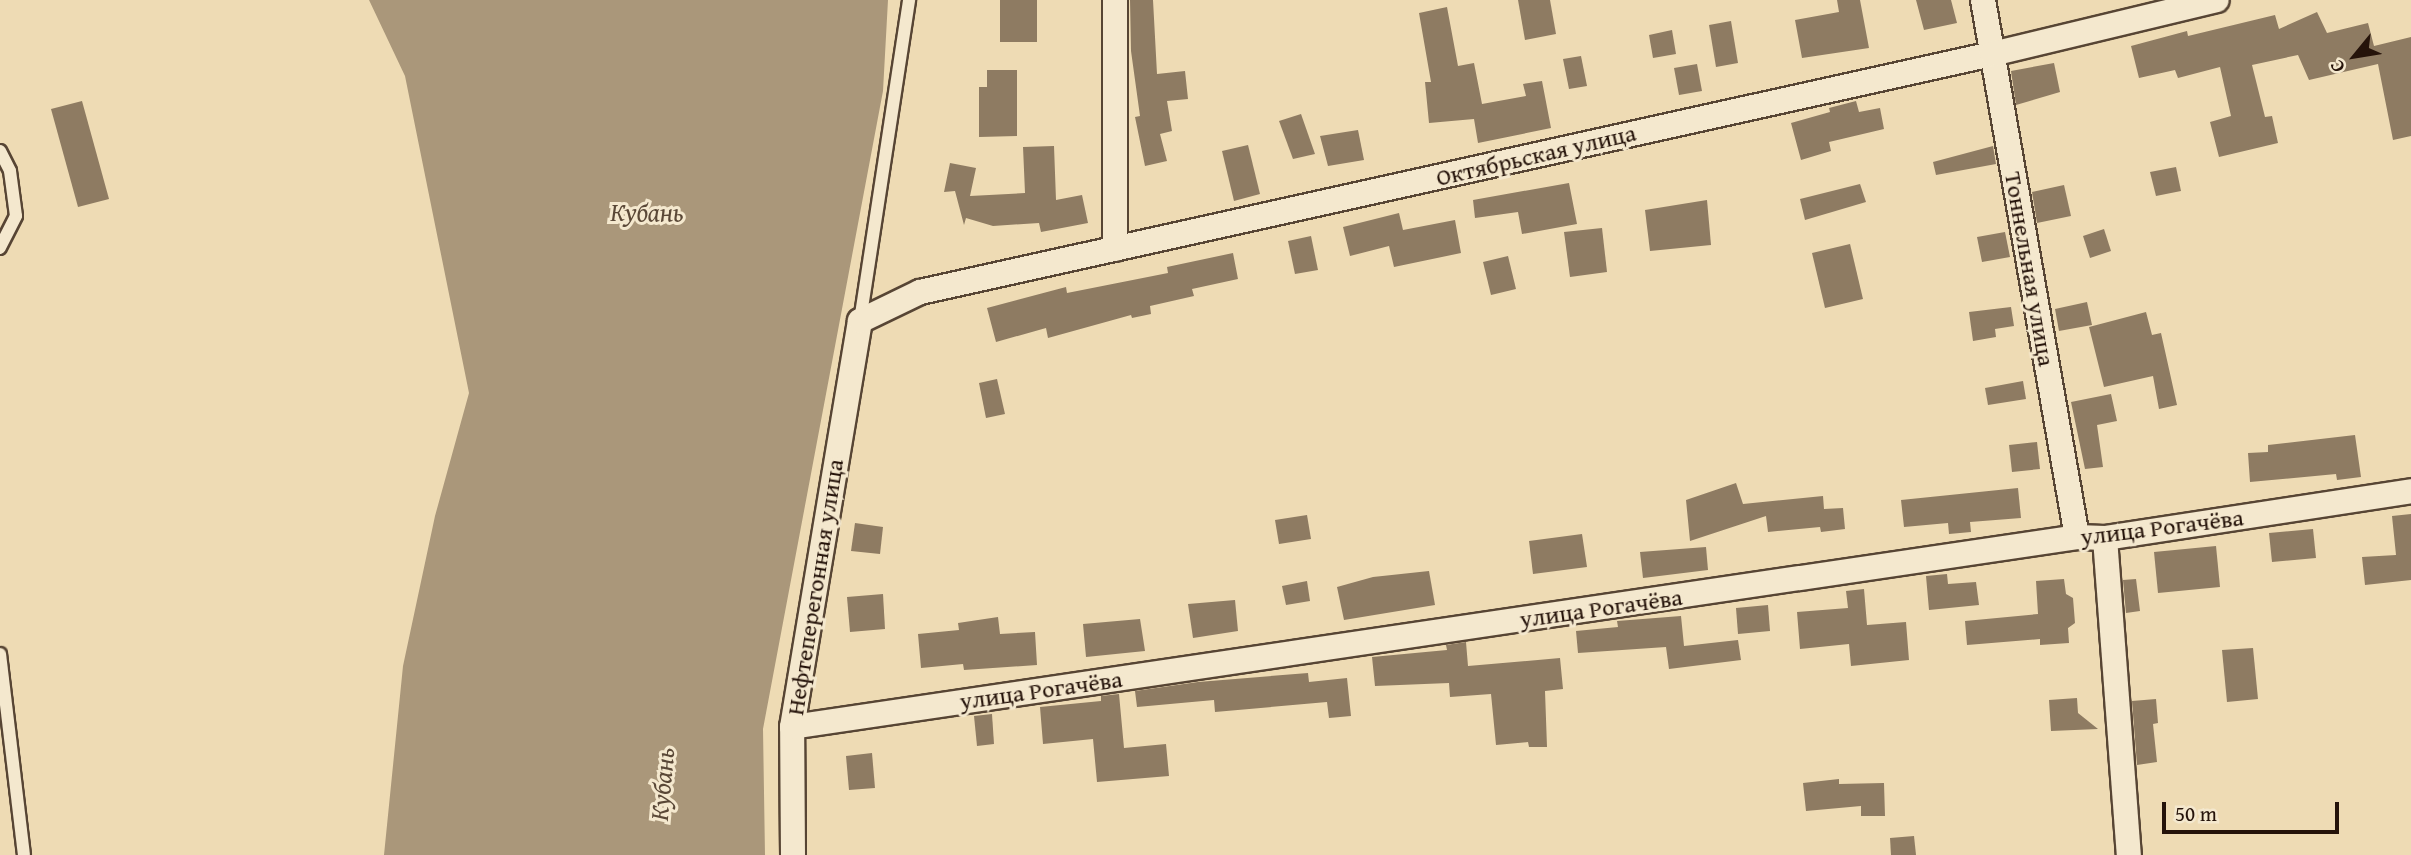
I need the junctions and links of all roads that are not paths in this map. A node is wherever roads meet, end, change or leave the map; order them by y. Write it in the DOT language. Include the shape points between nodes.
graph roads {
  1 [pos="909,0"];
  2 [pos="1115,0"];
  3 [pos="1983,0"];
  4 [pos="2217,0"];
  5 [pos="1992,54"];
  6 [pos="0,151"];
  7 [pos="0,248"];
  8 [pos="1115,250"];
  9 [pos="860,321"];
  10 [pos="2411,491"];
  11 [pos="2077,537"];
  12 [pos="2105,538"];
  13 [pos="0,654"];
  14 [pos="5,723"];
  15 [pos="792,727"];
  16 [pos="24,855"];
  17 [pos="793,855"];
  18 [pos="2129,855"];
  1 -- 9 [label="lane"];
  2 -- 8 [label="street"];
  3 -- 5 [label="street, Тоннельная улица"];
  4 -- 5 [label="street, Октябрьская улица"];
  5 -- 8 [label="street, Октябрьская улица"];
  5 -- 11 [label="street, Тоннельная улица"];
  6 -- 7 [label="lane" via="10,171 16,216"];
  8 -- 9 [label="street, Октябрьская улица" via="920,292"];
  9 -- 15 [label="street, Нефтеперегонная улица"];
  10 -- 12 [label="street, улица Рогачёва"];
  11 -- 12 [label="street, улица Рогачёва"];
  11 -- 15 [label="street, улица Рогачёва"];
  12 -- 18 [label="street"];
  13 -- 14 [label="lane"];
  14 -- 16 [label="lane"];
  15 -- 17 [label="street, Нефтеперегонная улица"];
}
